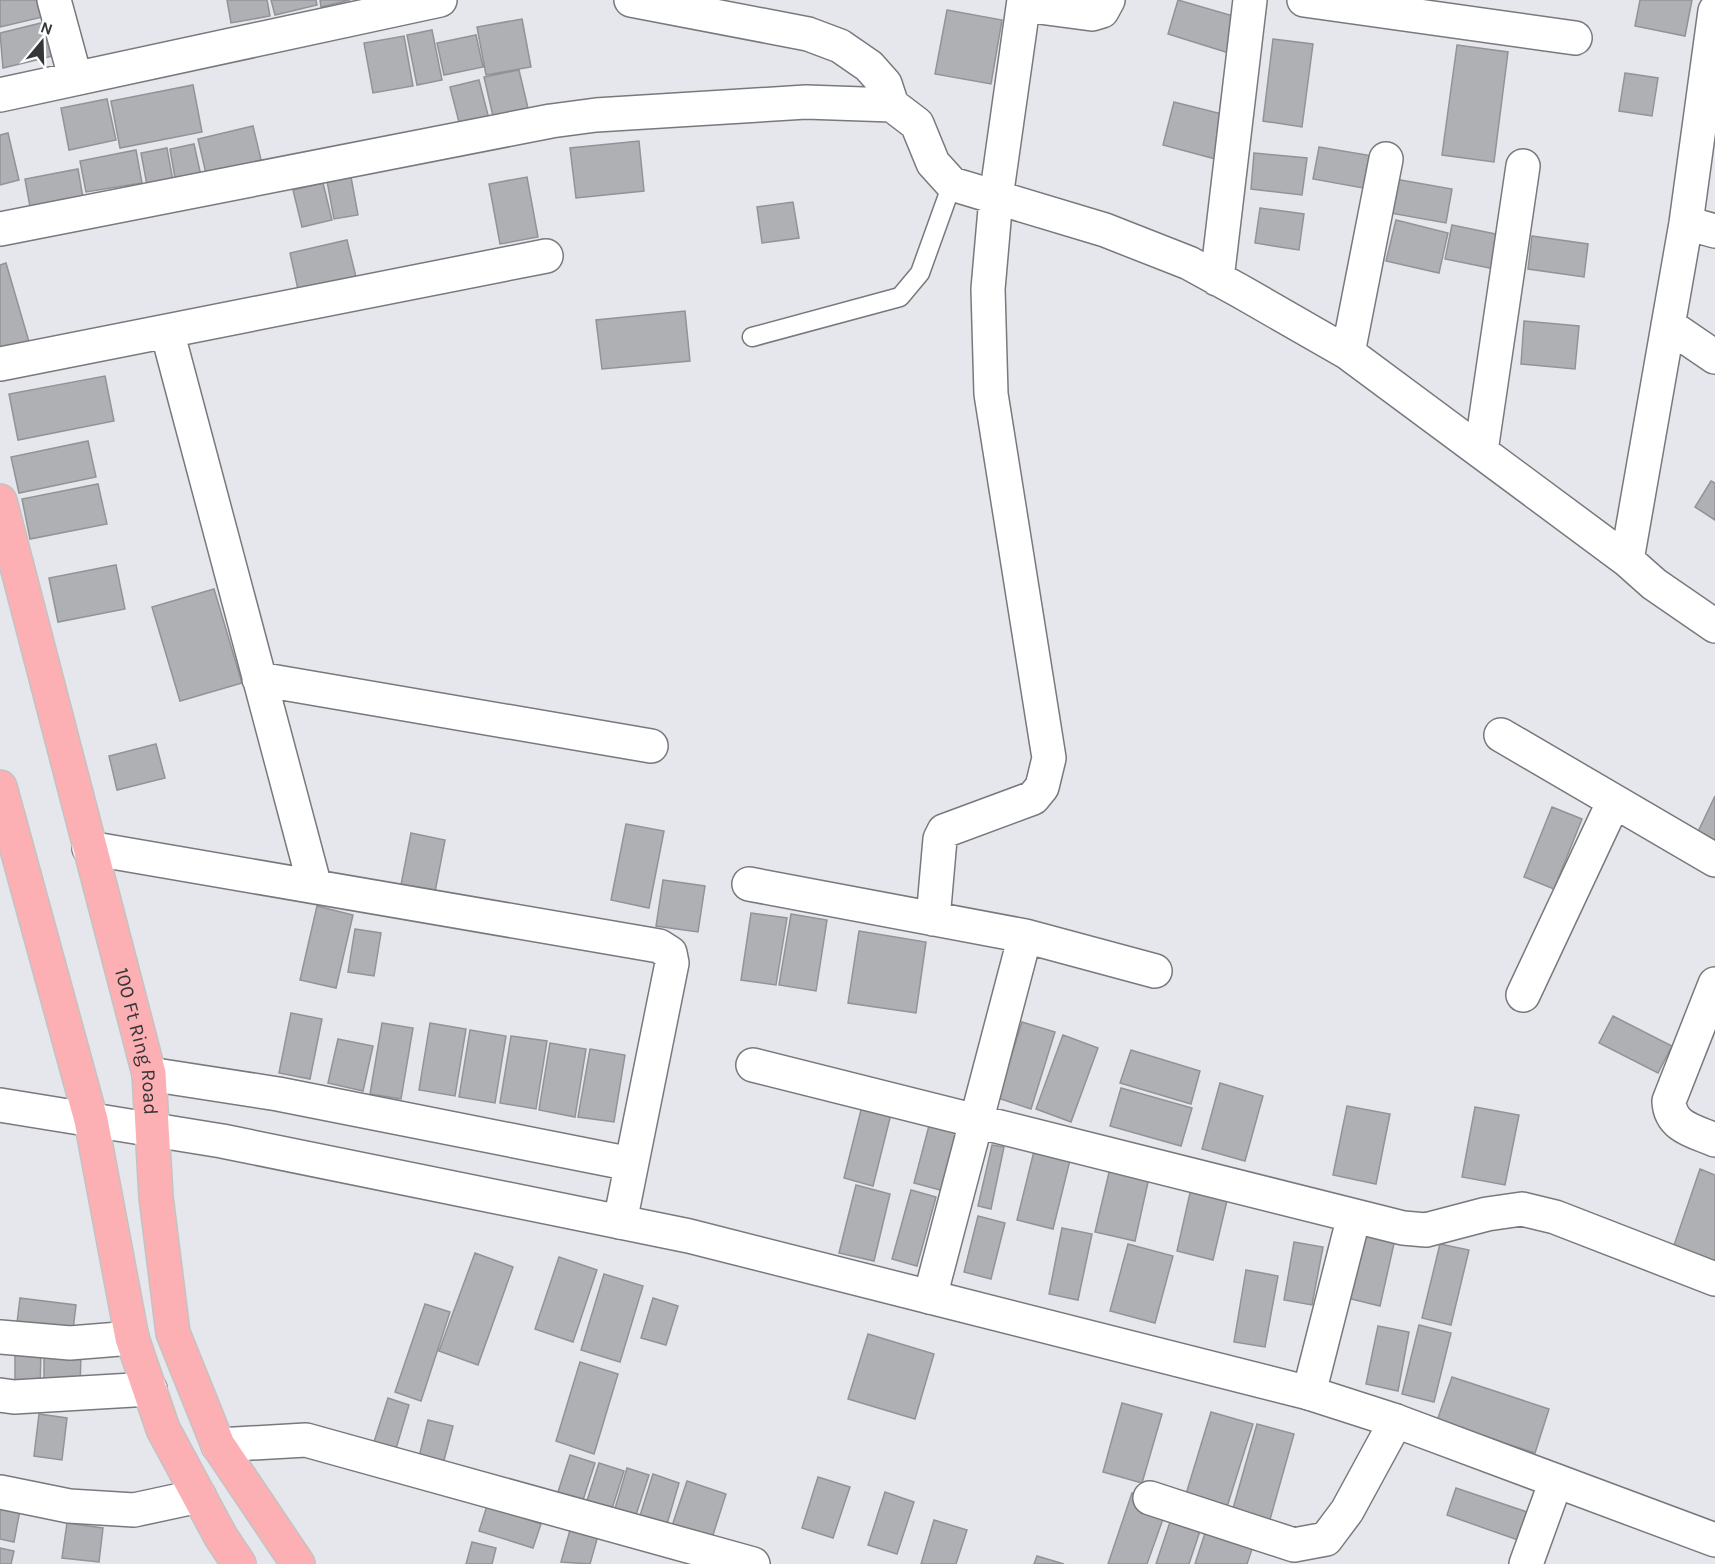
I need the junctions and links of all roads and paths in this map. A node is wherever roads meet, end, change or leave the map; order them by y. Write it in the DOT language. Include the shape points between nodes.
graph roads {
  1 [pos="54,0"];
  2 [pos="440,0"];
  3 [pos="631,0"];
  4 [pos="1108,0"];
  5 [pos="1250,0"];
  6 [pos="1304,0"];
  7 [pos="1024,2"];
  8 [pos="1715,11"];
  9 [pos="1575,38"];
  10 [pos="1713,46"];
  11 [pos="75,77"];
  12 [pos="0,95"];
  13 [pos="892,105"];
  14 [pos="1386,159"];
  15 [pos="1523,166"];
  16 [pos="952,184"];
  17 [pos="996,198"];
  18 [pos="1701,227"];
  19 [pos="0,229"];
  20 [pos="546,255"];
  21 [pos="1218,279"];
  22 [pos="1668,325"];
  23 [pos="167,331"];
  24 [pos="752,338"];
  25 [pos="1348,353"];
  26 [pos="1715,357"];
  27 [pos="0,364"];
  28 [pos="1481,451"];
  29 [pos="0,501"];
  30 [pos="1627,560"];
  31 [pos="1715,626"];
  32 [pos="259,679"];
  33 [pos="1501,735"];
  34 [pos="651,746"];
  35 [pos="0,787"];
  36 [pos="1614,801"];
  37 [pos="89,848"];
  38 [pos="1715,860"];
  39 [pos="749,884"];
  40 [pos="315,887"];
  41 [pos="933,919"];
  42 [pos="1025,936"];
  43 [pos="1155,971"];
  44 [pos="1715,984"];
  45 [pos="1522,995"];
  46 [pos="753,1065"];
  47 [pos="149,1074"];
  48 [pos="0,1105"];
  49 [pos="91,1120"];
  50 [pos="975,1121"];
  51 [pos="152,1130"];
  52 [pos="1715,1140"];
  53 [pos="631,1164"];
  54 [pos="1354,1216"];
  55 [pos="620,1222"];
  56 [pos="1715,1279"];
  57 [pos="930,1297"];
  58 [pos="0,1337"];
  59 [pos="132,1338"];
  60 [pos="150,1389"];
  61 [pos="1309,1393"];
  62 [pos="0,1395"];
  63 [pos="1396,1421"];
  64 [pos="218,1445"];
  65 [pos="1556,1481"];
  66 [pos="0,1492"];
  67 [pos="199,1496"];
  68 [pos="1150,1498"];
  69 [pos="1715,1540"];
  70 [pos="239,1564"];
  71 [pos="298,1564"];
  72 [pos="753,1564"];
  73 [pos="1526,1564"];
  1 -- 11 [label="street"];
  2 -- 11 [label="street"];
  3 -- 13 [label="street" via="808,34 840,46 869,66 885,84"];
  4 -- 7 [label="street" via="1102,11 1092,14"];
  5 -- 21 [label="street"];
  6 -- 9 [label="street"];
  7 -- 17 [label="street"];
  8 -- 10 [label="street"];
  10 -- 18 [label="street"];
  11 -- 12 [label="street"];
  13 -- 16 [label="street" via="917,124 933,163"];
  13 -- 19 [label="street" via="806,102 551,121"];
  14 -- 25 [label="street"];
  15 -- 28 [label="street"];
  16 -- 17 [label="street"];
  16 -- 24 [label="lane" via="920,273 900,297"];
  17 -- 21 [label="street" via="1105,230 1189,263"];
  17 -- 41 [label="street" via="988,289 992,394 1049,758 1042,787 1033,798 944,831"];
  18 -- 22 [label="street"];
  20 -- 23 [label="street"];
  21 -- 25 [label="street"];
  22 -- 26 [label="street"];
  22 -- 30 [label="street"];
  23 -- 27 [label="street"];
  23 -- 32 [label="street"];
  25 -- 28 [label="street"];
  28 -- 30 [label="street"];
  29 -- 37 [label="main road, 100 Ft Ring Road"];
  30 -- 31 [label="street"];
  32 -- 34 [label="street"];
  32 -- 40 [label="street"];
  33 -- 36 [label="street"];
  35 -- 49 [label="main road"];
  36 -- 38 [label="street"];
  36 -- 45 [label="street"];
  37 -- 40 [label="street"];
  37 -- 47 [label="main road, 100 Ft Ring Road"];
  39 -- 41 [label="street"];
  40 -- 53 [label="street" via="659,946 670,953 672,963"];
  41 -- 42 [label="street"];
  42 -- 43 [label="street"];
  42 -- 50 [label="street"];
  44 -- 52 [label="street" via="1669,1101 1669,1112 1675,1122"];
  46 -- 50 [label="street"];
  47 -- 51 [label="main road, 100 Ft Ring Road"];
  47 -- 53 [label="street" via="278,1094"];
  48 -- 49 [label="street"];
  49 -- 51 [label="street"];
  49 -- 59 [label="main road"];
  50 -- 54 [label="street"];
  50 -- 57 [label="street"];
  51 -- 55 [label="street"];
  51 -- 64 [label="main road, 100 Ft Ring Road" via="173,1333"];
  53 -- 55 [label="street"];
  54 -- 56 [label="street" via="1426,1230 1522,1209 1555,1217"];
  54 -- 61 [label="street"];
  55 -- 57 [label="street"];
  57 -- 61 [label="street"];
  58 -- 59 [label="street" via="70,1343"];
  59 -- 60 [label="main road"];
  60 -- 62 [label="street"];
  60 -- 67 [label="main road" via="163,1429"];
  61 -- 63 [label="street"];
  63 -- 65 [label="street"];
  63 -- 68 [label="street" via="1347,1510 1326,1539 1294,1545"];
  64 -- 71 [label="main road, 100 Ft Ring Road"];
  64 -- 72 [label="street" via="306,1440"];
  65 -- 69 [label="street"];
  65 -- 73 [label="street"];
  66 -- 67 [label="street" via="69,1506 134,1510"];
  67 -- 70 [label="main road"];
}
